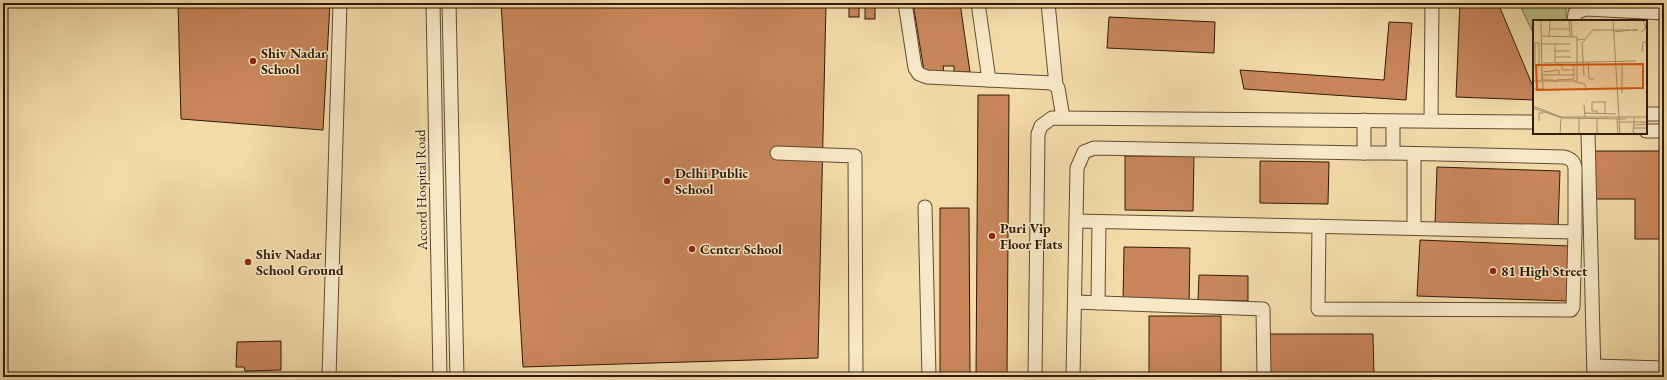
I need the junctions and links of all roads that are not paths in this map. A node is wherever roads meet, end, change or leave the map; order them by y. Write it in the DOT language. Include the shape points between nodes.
graph roads {
  1 [pos="340,3"];
  2 [pos="433,3"];
  3 [pos="449,3"];
  4 [pos="905,3"];
  5 [pos="978,3"];
  6 [pos="1048,3"];
  7 [pos="1432,3"];
  8 [pos="1664,12"];
  9 [pos="1574,20"];
  10 [pos="989,80"];
  11 [pos="1056,85"];
  12 [pos="1647,114"];
  13 [pos="1664,114"];
  14 [pos="1063,118"];
  15 [pos="1364,120"];
  16 [pos="1431,120"];
  17 [pos="1394,121"];
  18 [pos="1533,122"];
  19 [pos="1647,131"];
  20 [pos="1664,131"];
  21 [pos="1588,134"];
  22 [pos="777,153"];
  23 [pos="1364,153"];
  24 [pos="1393,153"];
  25 [pos="1414,154"];
  26 [pos="925,207"];
  27 [pos="1076,221"];
  28 [pos="1099,222"];
  29 [pos="1319,226"];
  30 [pos="1414,228"];
  31 [pos="1575,232"];
  32 [pos="1075,302"];
  33 [pos="1098,303"];
  34 [pos="1664,368"];
  35 [pos="1594,372"];
  36 [pos="1631,372"];
  37 [pos="329,377"];
  38 [pos="440,377"];
  39 [pos="457,377"];
  40 [pos="856,377"];
  41 [pos="929,377"];
  42 [pos="1035,377"];
  43 [pos="1073,377"];
  44 [pos="1264,377"];
  1 -- 37 [label="street"];
  2 -- 38 [label="street, Accord Hospital Road"];
  3 -- 39 [label="street"];
  4 -- 10 [label="street" via="915,68 919,74 927,77"];
  5 -- 10 [label="street"];
  6 -- 11 [label="street"];
  7 -- 16 [label="street"];
  8 -- 9 [label="street" via="1586,9 1575,13"];
  10 -- 11 [label="street"];
  11 -- 14 [label="street"];
  12 -- 13 [label="street"];
  14 -- 15 [label="street"];
  14 -- 42 [label="street" via="1046,121 1038,134"];
  15 -- 17 [label="street"];
  15 -- 23 [label="street"];
  16 -- 17 [label="street"];
  16 -- 18 [label="street"];
  17 -- 24 [label="street"];
  19 -- 20 [label="street"];
  21 -- 35 [label="street"];
  22 -- 40 [label="street" via="855,156"];
  23 -- 24 [label="street"];
  23 -- 27 [label="street" via="1094,148 1084,152 1077,168"];
  24 -- 25 [label="street"];
  25 -- 30 [label="street"];
  25 -- 31 [label="street" via="1570,159 1575,168"];
  26 -- 41 [label="street"];
  27 -- 28 [label="street"];
  27 -- 32 [label="street"];
  28 -- 29 [label="street"];
  28 -- 33 [label="street"];
  29 -- 30 [label="street"];
  29 -- 31 [label="street" via="1318,309 1571,310"];
  30 -- 31 [label="street"];
  32 -- 33 [label="street"];
  32 -- 43 [label="street"];
  33 -- 44 [label="street" via="1263,309"];
  34 -- 36 [label="street"];
  35 -- 36 [label="street"];
}
